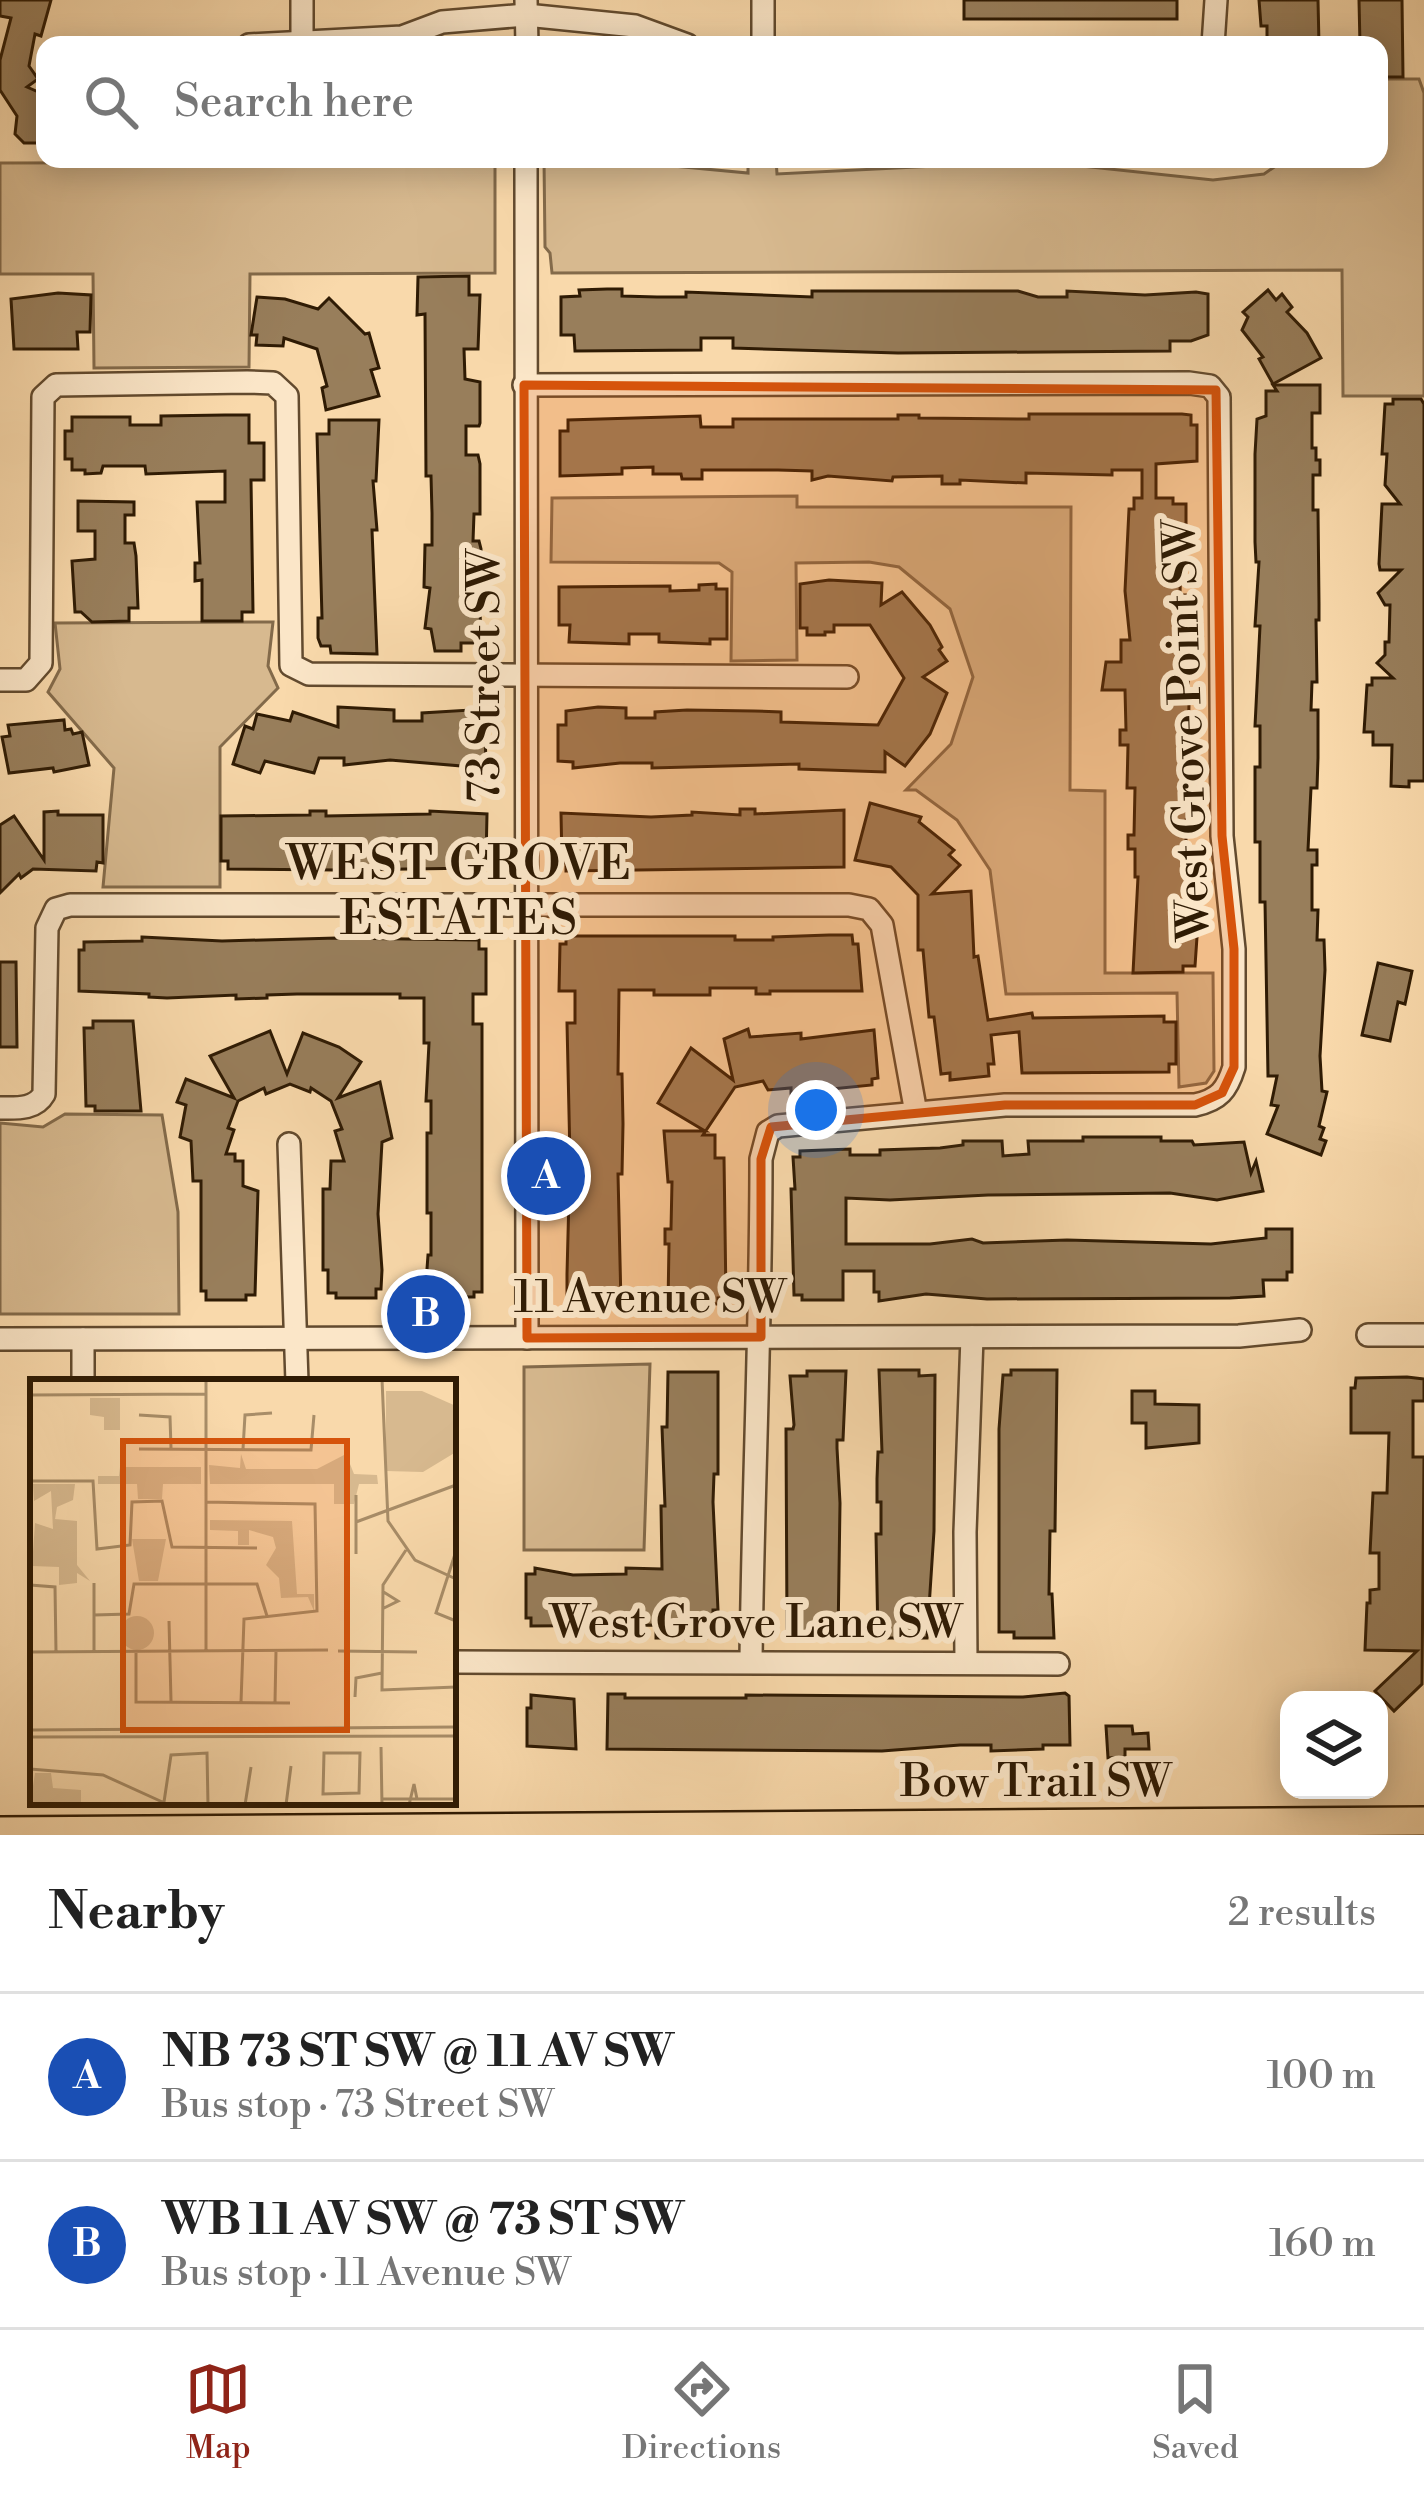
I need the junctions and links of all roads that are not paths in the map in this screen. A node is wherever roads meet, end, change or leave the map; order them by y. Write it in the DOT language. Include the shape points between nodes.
graph roads {
  1 [pos="302,0"];
  2 [pos="763,0"];
  3 [pos="1216,0"];
  4 [pos="526,8"];
  5 [pos="302,36"];
  6 [pos="405,36"];
  7 [pos="658,36"];
  8 [pos="763,36"];
  9 [pos="1214,36"];
  10 [pos="526,168"];
  11 [pos="524,386"];
  12 [pos="524,677"];
  13 [pos="847,677"];
  14 [pos="0,680"];
  15 [pos="524,907"];
  16 [pos="0,1108"];
  17 [pos="916,1113"];
  18 [pos="289,1144"];
  19 [pos="1300,1330"];
  20 [pos="1368,1335"];
  21 [pos="1424,1335"];
  22 [pos="761,1337"];
  23 [pos="973,1337"];
  24 [pos="294,1338"];
  25 [pos="527,1338"];
  26 [pos="0,1339"];
  27 [pos="83,1339"];
  28 [pos="83,1379"];
  29 [pos="297,1379"];
  30 [pos="751,1660"];
  31 [pos="456,1662"];
  32 [pos="966,1662"];
  33 [pos="1058,1664"];
  34 [pos="1424,1821"];
  35 [pos="0,1831"];
  1 -- 5 [label="street"];
  2 -- 8 [label="street"];
  3 -- 9 [label="street"];
  4 -- 6 [label="street"];
  4 -- 7 [label="street"];
  10 -- 11 [label="street, 73 Street SW"];
  11 -- 12 [label="street, 73 Street SW"];
  11 -- 17 [label="street, West Grove Point SW" via="1190,383 1216,390 1222,836 1234,949 1229,1082 1195,1105"];
  12 -- 13 [label="street"];
  12 -- 14 [label="street" via="309,674 291,665 287,396 273,383 247,382 56,385 43,397 41,663 26,680"];
  12 -- 15 [label="street, 73 Street SW"];
  15 -- 16 [label="street" via="56,909 47,928 44,1094 21,1108"];
  15 -- 17 [label="street" via="869,909 882,925"];
  15 -- 25 [label="street, 73 Street SW"];
  17 -- 22 [label="street, West Grove Point SW" via="768,1132 760,1159"];
  18 -- 24 [label="street"];
  19 -- 23 [label="street, 11 Avenue SW"];
  20 -- 21 [label="street"];
  22 -- 23 [label="street, 11 Avenue SW"];
  22 -- 25 [label="street, 11 Avenue SW"];
  22 -- 30 [label="street"];
  23 -- 32 [label="street"];
  24 -- 25 [label="street, 11 Avenue SW"];
  24 -- 27 [label="street, 11 Avenue SW"];
  24 -- 29 [label="street"];
  26 -- 27 [label="street, 11 Avenue SW"];
  27 -- 28 [label="street"];
  30 -- 31 [label="street, West Grove Lane SW"];
  30 -- 32 [label="street, West Grove Lane SW"];
  32 -- 33 [label="street, West Grove Lane SW"];
  34 -- 35 [label="main road, Bow Trail SW"];
}
